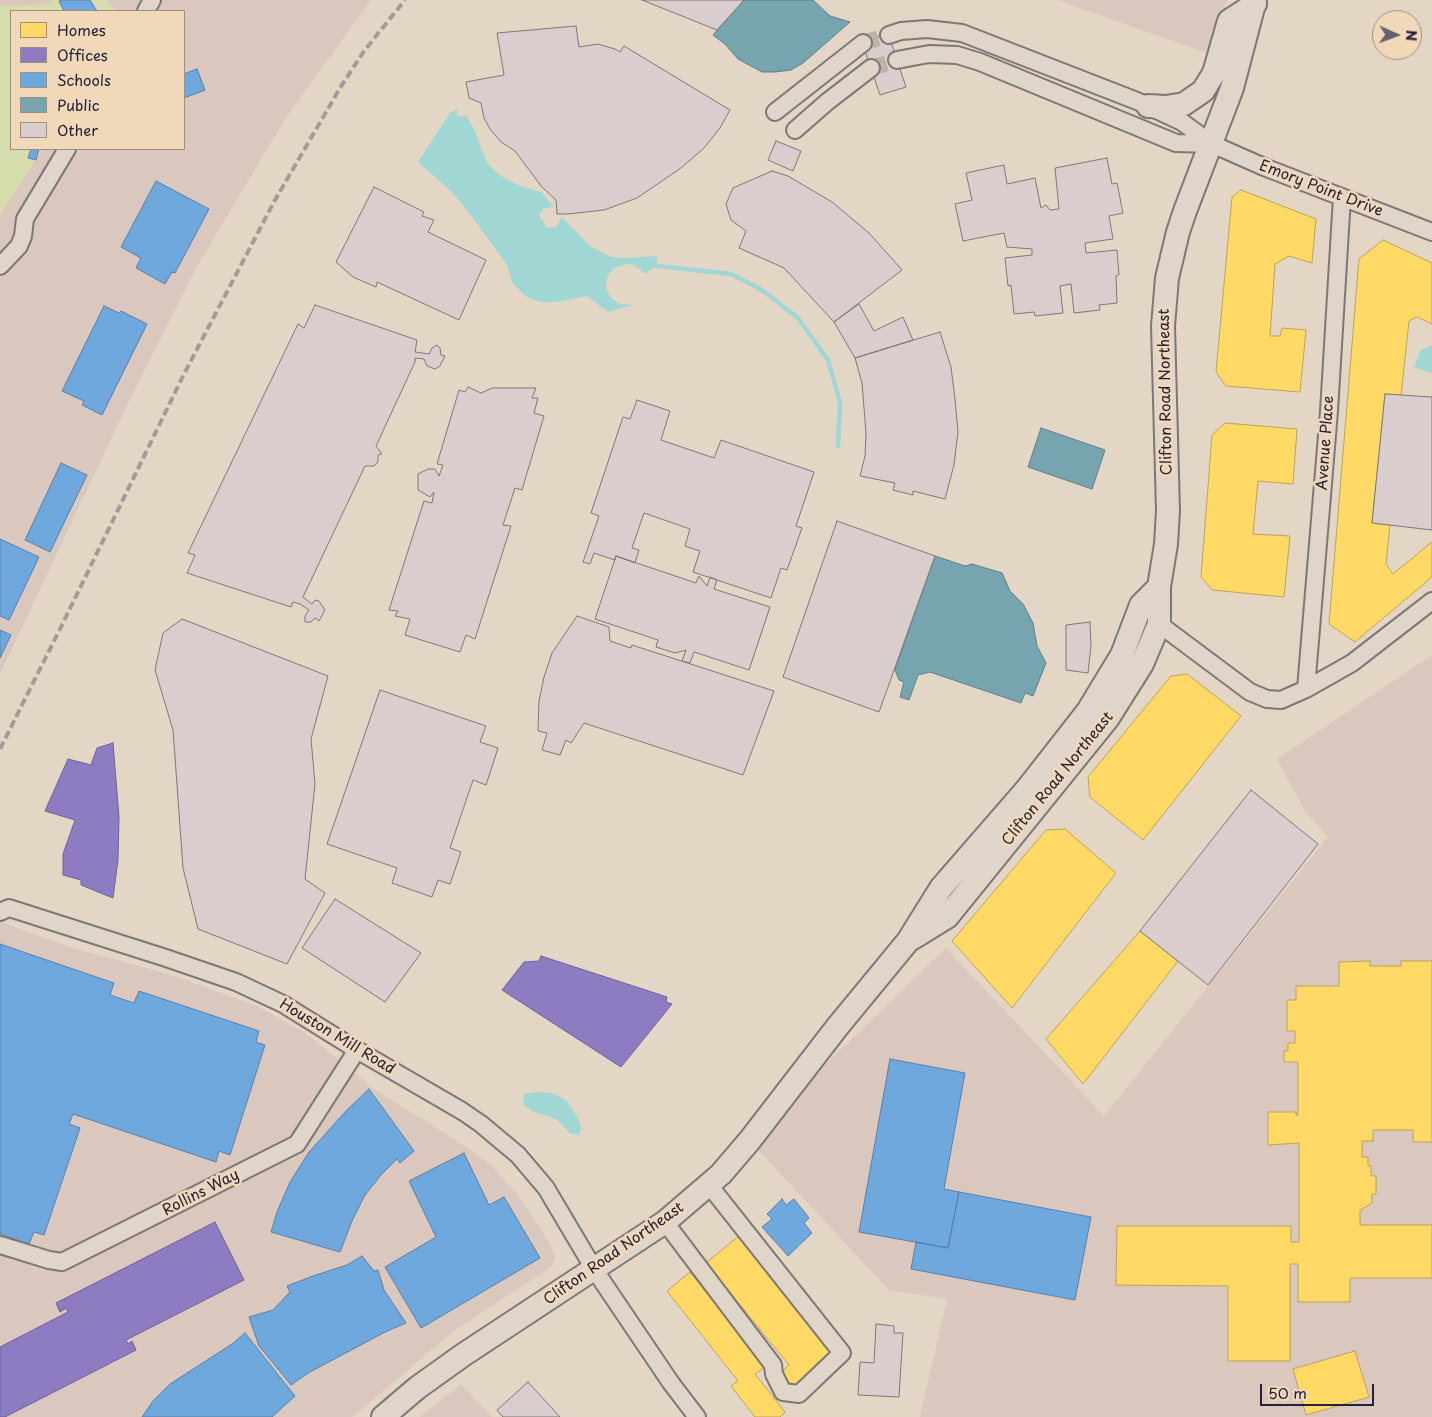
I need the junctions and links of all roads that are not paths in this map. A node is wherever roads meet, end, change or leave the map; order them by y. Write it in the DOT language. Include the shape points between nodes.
graph roads {
  1 [pos="1255,2"];
  2 [pos="889,35"];
  3 [pos="863,43"];
  4 [pos="898,60"];
  5 [pos="871,68"];
  6 [pos="1148,106"];
  7 [pos="775,112"];
  8 [pos="795,130"];
  9 [pos="1212,144"];
  10 [pos="66,150"];
  11 [pos="1342,197"];
  12 [pos="1432,232"];
  13 [pos="0,266"];
  14 [pos="1159,587"];
  15 [pos="1432,601"];
  16 [pos="1159,624"];
  17 [pos="1306,689"];
  18 [pos="5,910"];
  19 [pos="908,941"];
  20 [pos="357,1050"];
  21 [pos="709,1185"];
  22 [pos="665,1222"];
  23 [pos="0,1244"];
  24 [pos="594,1269"];
  25 [pos="383,1417"];
  26 [pos="697,1417"];
  1 -- 6 [label="main road" via="1229,21 1214,72 1203,91 1184,104"];
  1 -- 9 [label="main road, Clifton Road Northeast" via="1232,88"];
  2 -- 6 [label="street" via="926,29 962,33"];
  3 -- 7 [label="street"];
  4 -- 9 [label="street" via="930,54 957,54 1176,143"];
  5 -- 8 [label="street"];
  6 -- 9 [label="street" via="1185,124"];
  9 -- 11 [label="street, Emory Point Drive"];
  9 -- 14 [label="main road, Clifton Road Northeast" via="1178,232 1164,303 1168,511"];
  10 -- 13 [label="street" via="25,219 19,246"];
  11 -- 12 [label="street, Emory Point Drive"];
  11 -- 17 [label="street, Avenue Place" via="1329,411"];
  14 -- 16 [label="main road, Clifton Road Northeast"];
  14 -- 19 [label="main road, Clifton Road Northeast" via="1142,605 1122,655 1088,711 1027,789 941,888"];
  15 -- 17 [label="street" via="1352,663"];
  16 -- 17 [label="street" via="1250,692 1267,699 1281,700"];
  16 -- 19 [label="main road, Clifton Road Northeast" via="1142,664 1093,737 947,917"];
  18 -- 20 [label="street, Houston Mill Road" via="236,982 283,1004"];
  19 -- 21 [label="main road, Clifton Road Northeast" via="745,1146"];
  20 -- 23 [label="street, Rollins Way" via="297,1144 62,1262"];
  20 -- 24 [label="street, Houston Mill Road" via="462,1111 505,1143 533,1170 546,1188"];
  21 -- 22 [label="main road, Clifton Road Northeast"];
  21 -- 22 [label="street" via="842,1353 799,1394 783,1392 774,1374 774,1365"];
  22 -- 24 [label="main road, Clifton Road Northeast"];
  24 -- 25 [label="main road, Clifton Road Northeast" via="463,1355"];
  24 -- 26 [label="street, Houston Mill Road"];
}
